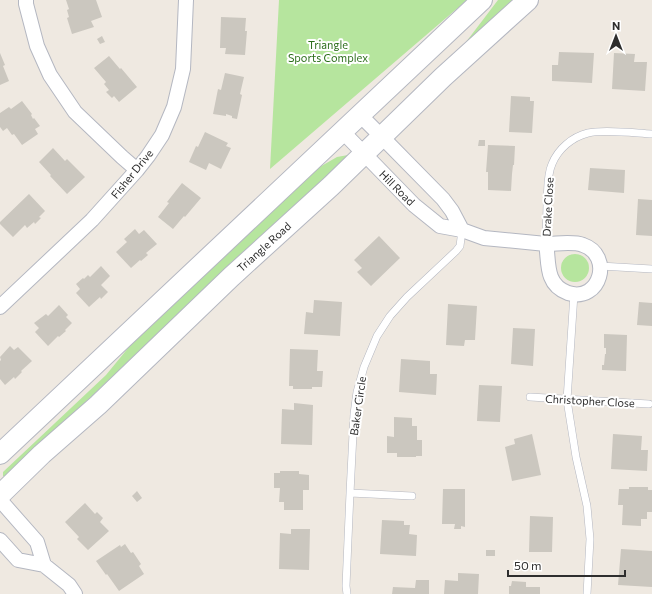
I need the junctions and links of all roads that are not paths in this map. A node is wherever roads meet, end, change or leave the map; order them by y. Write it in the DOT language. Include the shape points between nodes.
graph roads {
  1 [pos="26,0"];
  2 [pos="186,0"];
  3 [pos="482,0"];
  4 [pos="528,0"];
  5 [pos="360,115"];
  6 [pos="342,131"];
  7 [pos="652,134"];
  8 [pos="382,137"];
  9 [pos="364,154"];
  10 [pos="137,170"];
  11 [pos="462,230"];
  12 [pos="546,244"];
  13 [pos="600,266"];
  14 [pos="652,269"];
  15 [pos="574,294"];
  16 [pos="0,307"];
  17 [pos="530,397"];
  18 [pos="567,400"];
  19 [pos="650,404"];
  20 [pos="0,454"];
  21 [pos="350,493"];
  22 [pos="0,495"];
  23 [pos="412,496"];
  24 [pos="0,500"];
  25 [pos="0,540"];
  26 [pos="44,565"];
  27 [pos="75,594"];
  28 [pos="346,594"];
  29 [pos="587,594"];
  1 -- 10 [label="street" via="37,46 50,76 75,112"];
  2 -- 10 [label="street, Fisher Drive" via="182,70 174,107 162,135"];
  3 -- 5 [label="street"];
  4 -- 8 [label="street, Triangle Road" via="443,77"];
  5 -- 6 [label="street"];
  5 -- 8 [label="street"];
  6 -- 9 [label="street, Hill Road"];
  6 -- 20 [label="street"];
  7 -- 12 [label="lane, Drake Close" via="588,133 564,146 551,165 549,175"];
  8 -- 9 [label="street, Triangle Road"];
  8 -- 11 [label="street" via="443,199"];
  9 -- 11 [label="street, Hill Road" via="414,205 440,226"];
  9 -- 22 [label="street, Triangle Road"];
  10 -- 16 [label="street, Fisher Drive" via="92,220"];
  11 -- 12 [label="street, Hill Road" via="484,238"];
  11 -- 21 [label="lane, Baker Circle" via="460,246 456,251 407,297 377,336 357,392"];
  12 -- 13 [label="street, Hill Road" via="583,244 592,250"];
  12 -- 15 [label="street" via="553,282 560,289"];
  13 -- 14 [label="lane"];
  13 -- 15 [label="street" via="598,279 592,288"];
  15 -- 18 [label="lane"];
  17 -- 18 [label="lane, Christopher Close"];
  18 -- 19 [label="lane, Christopher Close"];
  18 -- 29 [label="lane" via="590,539"];
  21 -- 23 [label="lane"];
  21 -- 28 [label="lane, Baker Circle"];
  24 -- 26 [label="street" via="37,542"];
  25 -- 26 [label="street" via="18,560"];
  26 -- 27 [label="street" via="69,584"];
}
